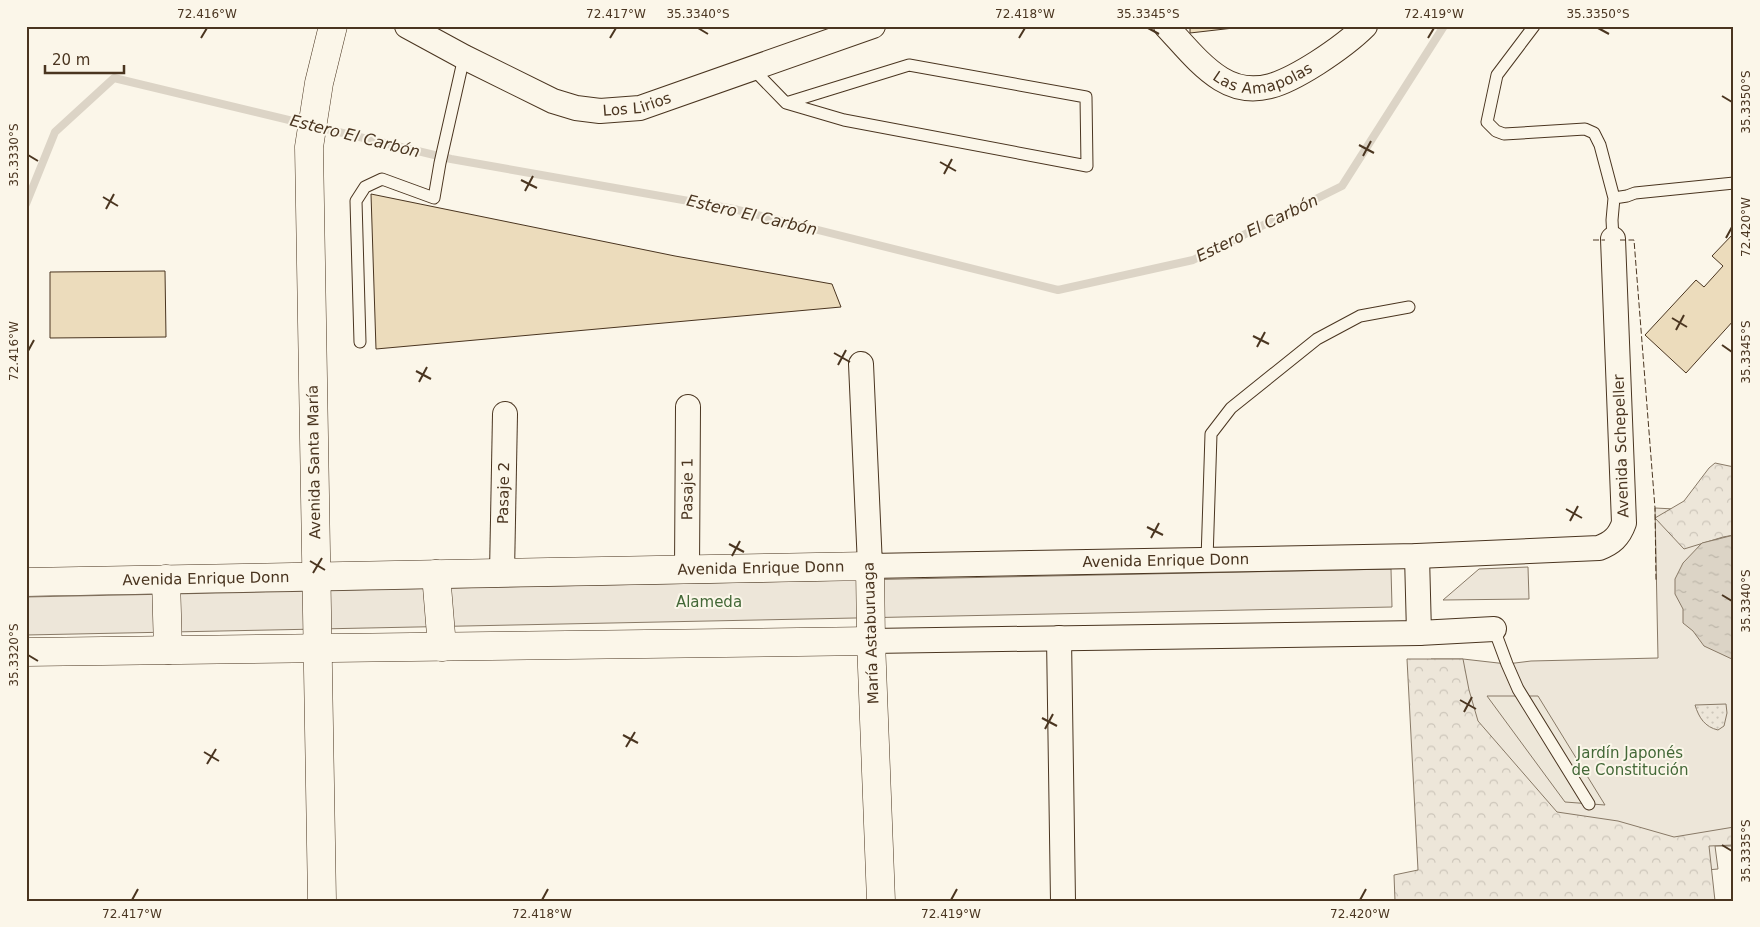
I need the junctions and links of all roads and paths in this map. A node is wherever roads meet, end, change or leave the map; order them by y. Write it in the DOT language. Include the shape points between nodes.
graph roads {
  1 [pos="333,26"];
  2 [pos="406,26"];
  3 [pos="873,26"];
  4 [pos="1166,26"];
  5 [pos="1365,26"];
  6 [pos="1534,26"];
  7 [pos="464,57"];
  8 [pos="753,69"];
  9 [pos="786,103"];
  10 [pos="1734,183"];
  11 [pos="1614,198"];
  12 [pos="1613,239"];
  13 [pos="1409,307"];
  14 [pos="360,342"];
  15 [pos="861,364"];
  16 [pos="688,407"];
  17 [pos="505,414"];
  18 [pos="1417,556"];
  19 [pos="1208,560"];
  20 [pos="870,566"];
  21 [pos="687,570"];
  22 [pos="502,573"];
  23 [pos="436,574"];
  24 [pos="316,576"];
  25 [pos="166,579"];
  26 [pos="26,582"];
  27 [pos="1494,629"];
  28 [pos="1419,633"];
  29 [pos="1059,638"];
  30 [pos="871,641"];
  31 [pos="442,646"];
  32 [pos="318,648"];
  33 [pos="168,650"];
  34 [pos="26,652"];
  35 [pos="1589,804"];
  36 [pos="322,901"];
  37 [pos="881,901"];
  38 [pos="1064,901"];
  1 -- 24 [label="street, Avenida Santa María" via="319,83 309,147"];
  2 -- 7 [label="street, Los Lirios"];
  3 -- 8 [label="street, Los Lirios"];
  4 -- 5 [label="street, Las Amapolas" via="1210,71 1238,86 1254,88 1270,87 1292,79 1335,52"];
  6 -- 11 [label="lane" via="1498,76 1487,122 1504,134 1584,129 1594,133"];
  7 -- 8 [label="street, Los Lirios" via="553,101 600,111 640,108"];
  7 -- 14 [label="lane" via="434,198 382,179 365,187 356,202"];
  8 -- 9 [label="lane"];
  9 -- 9 [label="lane" via="844,120 1087,166 1086,96 909,65"];
  10 -- 11 [label="lane"];
  11 -- 12 [label="lane"];
  12 -- 18 [label="street, Avenida Schepeller" via="1624,514 1621,532 1616,539 1599,548"];
  13 -- 19 [label="lane" via="1360,316 1317,339 1231,408 1211,434"];
  15 -- 20 [label="street, María Astaburuaga"];
  16 -- 21 [label="street, Pasaje 1"];
  17 -- 22 [label="street, Pasaje 2"];
  18 -- 19 [label="street, Avenida Enrique Donn"];
  18 -- 28 [label="street"];
  19 -- 20 [label="street, Avenida Enrique Donn"];
  20 -- 21 [label="street, Avenida Enrique Donn"];
  20 -- 30 [label="street, María Astaburuaga"];
  21 -- 22 [label="street, Avenida Enrique Donn"];
  22 -- 23 [label="street, Avenida Enrique Donn"];
  23 -- 24 [label="street, Avenida Enrique Donn"];
  23 -- 31 [label="street"];
  24 -- 25 [label="street, Avenida Enrique Donn"];
  24 -- 32 [label="street, Avenida Santa María"];
  25 -- 26 [label="street, Avenida Enrique Donn"];
  25 -- 33 [label="street"];
  27 -- 28 [label="street"];
  27 -- 35 [label="lane" via="1518,689"];
  28 -- 29 [label="street"];
  29 -- 30 [label="street"];
  29 -- 38 [label="street"];
  30 -- 31 [label="street"];
  30 -- 37 [label="street, María Astaburuaga"];
  31 -- 32 [label="street"];
  32 -- 33 [label="street"];
  32 -- 36 [label="street, Avenida Santa María"];
  33 -- 34 [label="street"];
}
